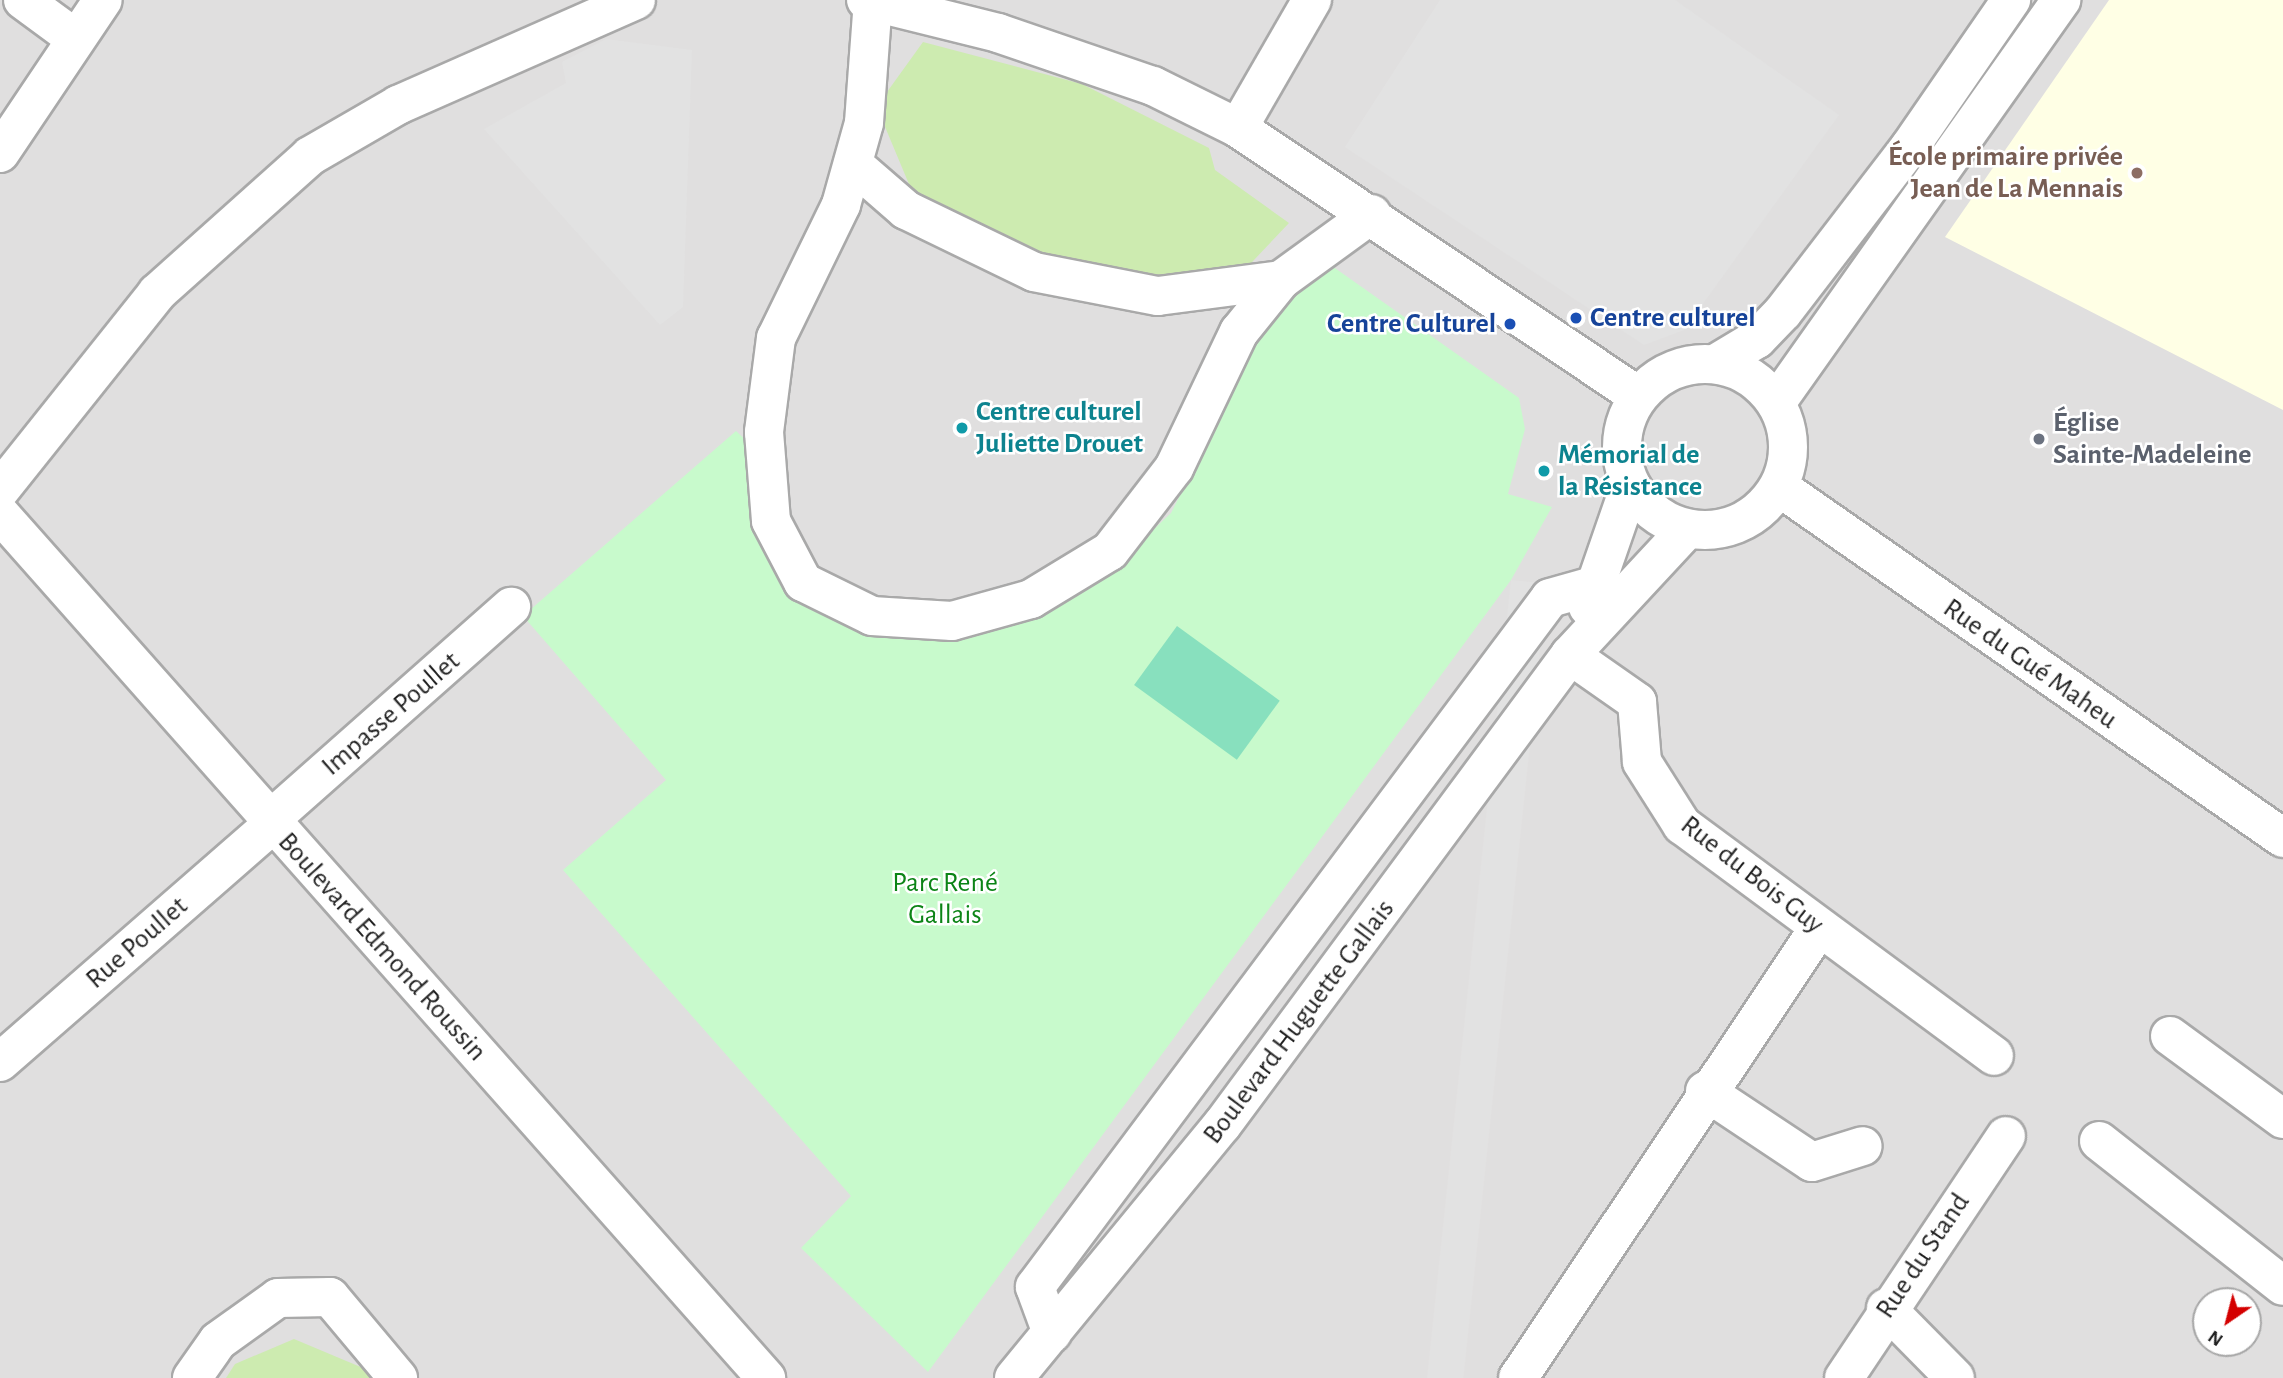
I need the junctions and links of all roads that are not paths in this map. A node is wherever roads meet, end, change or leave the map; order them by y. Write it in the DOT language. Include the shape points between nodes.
graph roads {
  1 [pos="23,0"];
  2 [pos="103,0"];
  3 [pos="636,0"];
  4 [pos="866,0"];
  5 [pos="873,0"];
  6 [pos="1312,0"];
  7 [pos="2011,0"];
  8 [pos="2061,0"];
  9 [pos="75,38"];
  10 [pos="1238,128"];
  11 [pos="0,153"];
  12 [pos="853,164"];
  13 [pos="1372,214"];
  14 [pos="1281,280"];
  15 [pos="1716,364"];
  16 [pos="1639,396"];
  17 [pos="1776,403"];
  18 [pos="1630,486"];
  19 [pos="1779,487"];
  20 [pos="0,490"];
  21 [pos="0,514"];
  22 [pos="1687,529"];
  23 [pos="1596,584"];
  24 [pos="511,607"];
  25 [pos="1570,655"];
  26 [pos="272,822"];
  27 [pos="2283,838"];
  28 [pos="1819,928"];
  29 [pos="2170,1036"];
  30 [pos="1994,1056"];
  31 [pos="0,1062"];
  32 [pos="1705,1091"];
  33 [pos="2283,1119"];
  34 [pos="2006,1136"];
  35 [pos="2099,1141"];
  36 [pos="1863,1146"];
  37 [pos="2283,1286"];
  38 [pos="1886,1308"];
  39 [pos="1052,1333"];
  40 [pos="746,1372"];
  41 [pos="192,1378"];
  42 [pos="398,1378"];
  43 [pos="1014,1378"];
  44 [pos="1518,1378"];
  45 [pos="1844,1378"];
  46 [pos="1955,1378"];
  1 -- 9 [label="street"];
  2 -- 9 [label="street"];
  3 -- 20 [label="street" via="398,105 310,156 157,293"];
  4 -- 5 [label="street"];
  5 -- 10 [label="street" via="998,33 1153,86"];
  5 -- 12 [label="street" via="864,123"];
  6 -- 10 [label="street"];
  7 -- 15 [label="street" via="1799,293 1757,339"];
  8 -- 17 [label="street"];
  9 -- 11 [label="street"];
  10 -- 13 [label="street"];
  12 -- 14 [label="street" via="906,210 1034,272 1158,296"];
  12 -- 14 [label="street" via="841,205 776,338 764,432 771,521 803,582 872,617 952,621 1031,598 1110,551 1174,468 1239,332"];
  13 -- 14 [label="street"];
  13 -- 16 [label="street"];
  15 -- 16 [label="street" via="1674,370"];
  15 -- 17 [label="street" via="1760,384"];
  16 -- 18 [label="street" via="1623,434"];
  17 -- 19 [label="street" via="1787,430 1788,459"];
  18 -- 22 [label="street" via="1654,514"];
  18 -- 23 [label="street, Boulevard Huguette Gallais"];
  19 -- 22 [label="street" via="1740,524"];
  19 -- 27 [label="street, Rue du Gué Maheu"];
  21 -- 26 [label="street, Boulevard Edmond Roussin"];
  22 -- 25 [label="street, Boulevard Huguette Gallais"];
  23 -- 25 [label="street, Boulevard Huguette Gallais"];
  23 -- 39 [label="street" via="1550,598 1035,1287"];
  24 -- 26 [label="street, Impasse Poullet"];
  25 -- 28 [label="street, Rue du Bois Guy" via="1637,702 1642,762 1682,825"];
  25 -- 39 [label="street, Boulevard Huguette Gallais" via="1222,1125"];
  26 -- 31 [label="street, Rue Poullet"];
  26 -- 40 [label="street, Boulevard Edmond Roussin"];
  28 -- 30 [label="street, Rue du Bois Guy"];
  28 -- 32 [label="street"];
  29 -- 33 [label="street"];
  32 -- 36 [label="street" via="1812,1162"];
  32 -- 44 [label="street"];
  34 -- 38 [label="street, Rue du Stand"];
  35 -- 37 [label="street"];
  38 -- 45 [label="street, Rue du Stand"];
  38 -- 46 [label="street"];
  39 -- 43 [label="street, Boulevard Huguette Gallais"];
  41 -- 42 [label="street" via="218,1341 278,1298 330,1297"];
}
